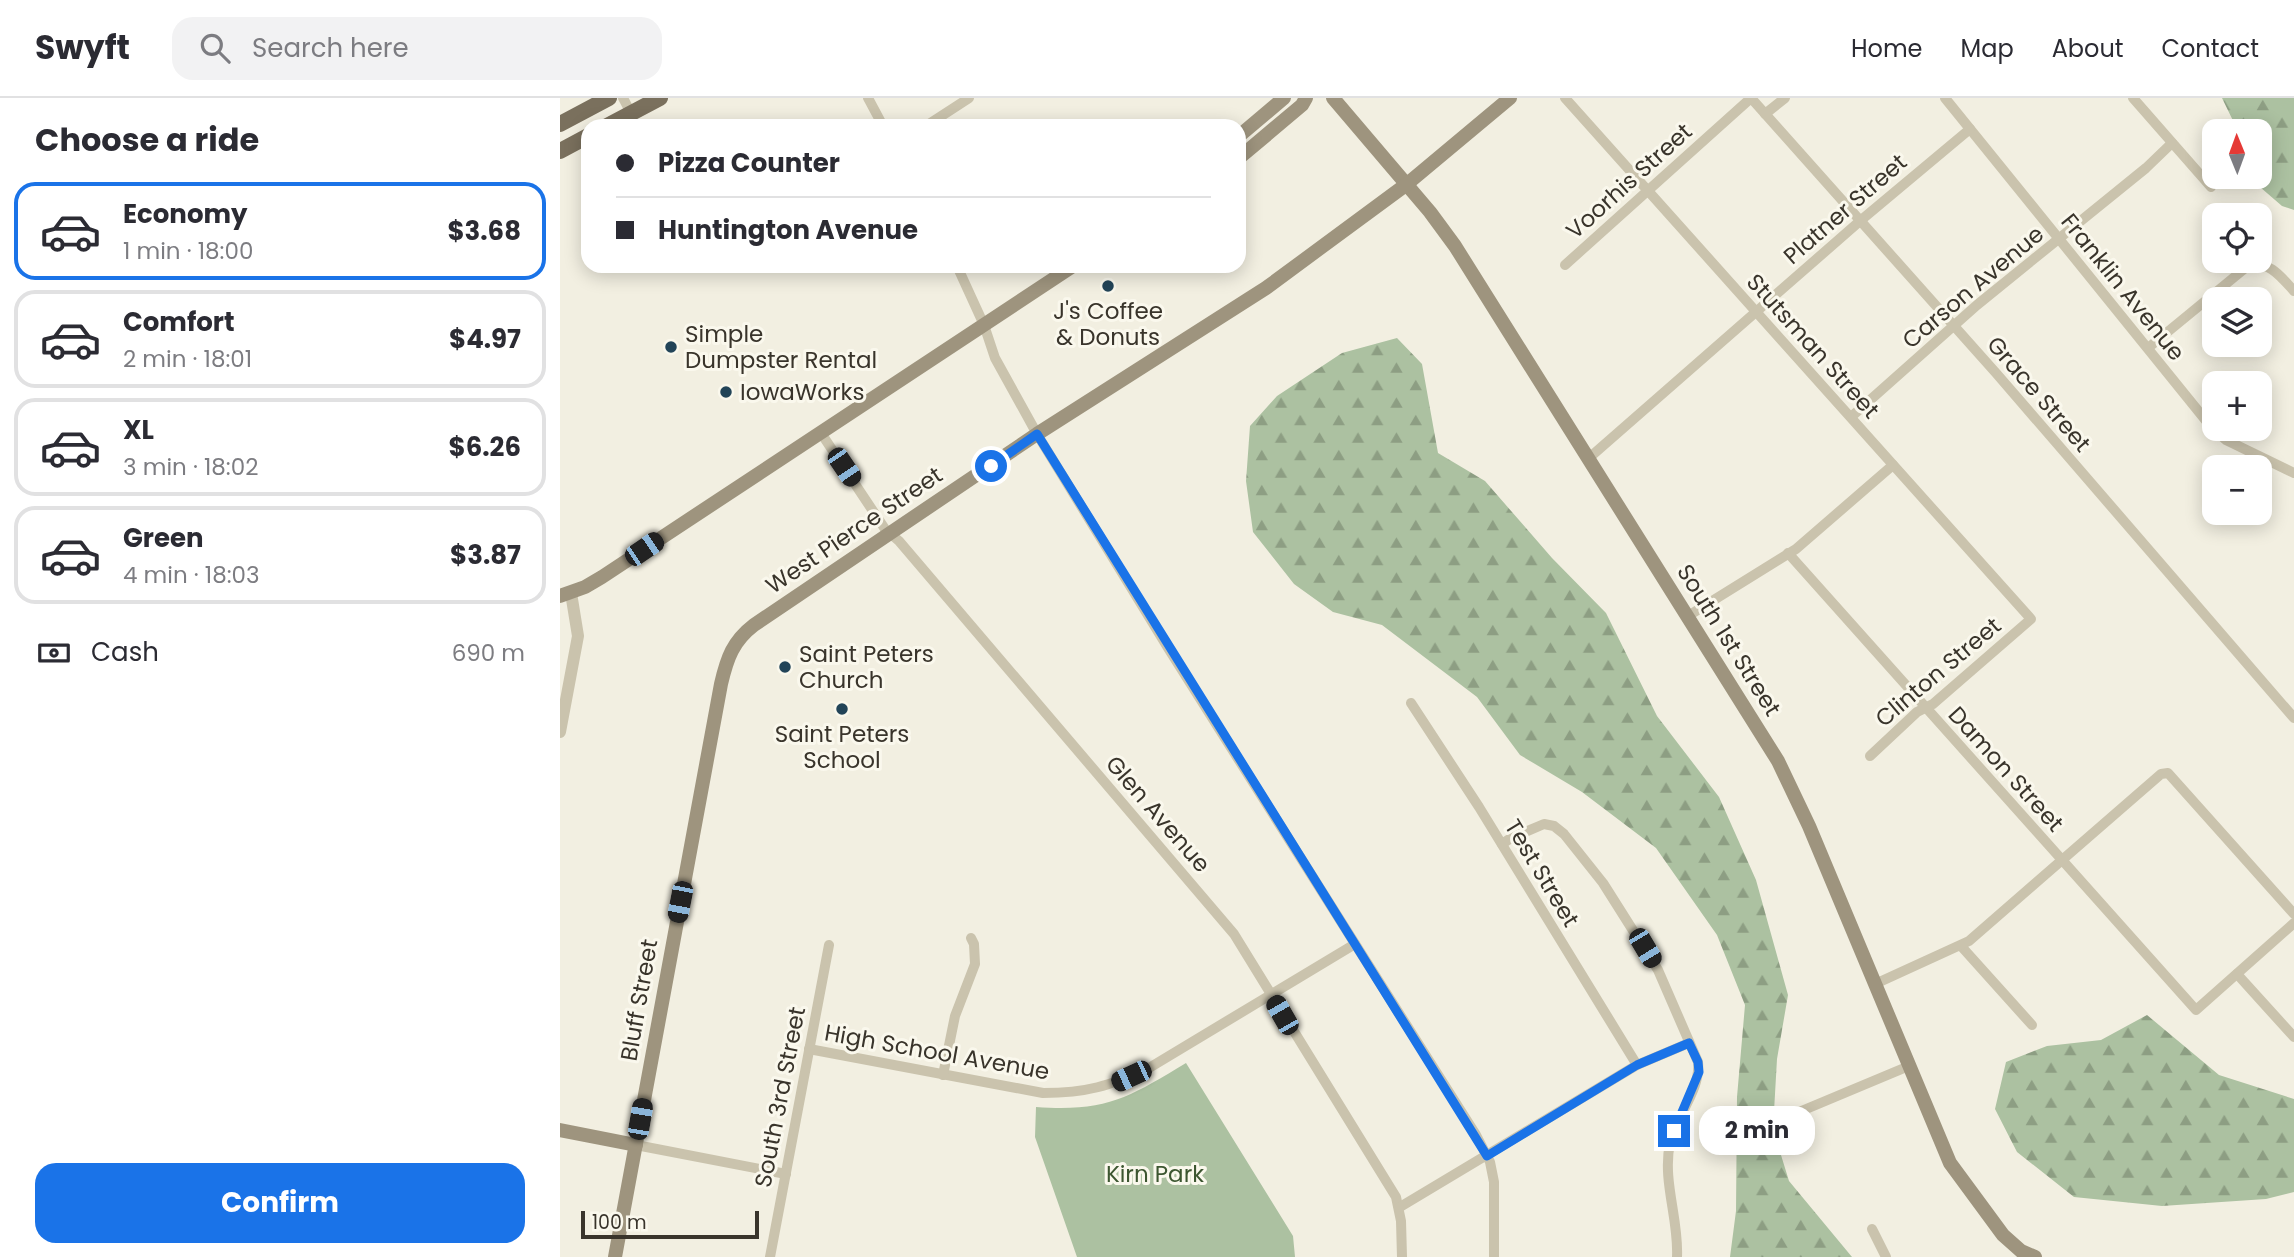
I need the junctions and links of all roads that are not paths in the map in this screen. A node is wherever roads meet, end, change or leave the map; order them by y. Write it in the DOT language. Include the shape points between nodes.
graph roads {
  1 [pos="609,98"];
  2 [pos="623,98"];
  3 [pos="660,98"];
  4 [pos="867,98"];
  5 [pos="969,98"];
  6 [pos="1284,98"];
  7 [pos="1306,98"];
  8 [pos="1333,98"];
  9 [pos="1510,98"];
  10 [pos="1565,98"];
  11 [pos="1751,98"];
  12 [pos="1785,98"];
  13 [pos="1945,98"];
  14 [pos="2133,98"];
  15 [pos="631,113"];
  16 [pos="1765,114"];
  17 [pos="620,119"];
  18 [pos="879,119"];
  19 [pos="937,119"];
  20 [pos="560,124"];
  21 [pos="1970,129"];
  22 [pos="1246,130"];
  23 [pos="581,140"];
  24 [pos="2172,143"];
  25 [pos="560,151"];
  26 [pos="1246,152"];
  27 [pos="2202,177"];
  28 [pos="1406,184"];
  29 [pos="1648,191"];
  30 [pos="1860,220"];
  31 [pos="2059,239"];
  32 [pos="1565,265"];
  33 [pos="960,273"];
  34 [pos="1062,273"];
  35 [pos="2294,291"];
  36 [pos="1756,311"];
  37 [pos="984,325"];
  38 [pos="1954,326"];
  39 [pos="2148,348"];
  40 [pos="1851,417"];
  41 [pos="821,433"];
  42 [pos="1037,434"];
  43 [pos="1589,458"];
  44 [pos="1893,465"];
  45 [pos="2294,472"];
  46 [pos="891,534"];
  47 [pos="1788,553"];
  48 [pos="565,594"];
  49 [pos="1688,616"];
  50 [pos="2031,619"];
  51 [pos="725,668"];
  52 [pos="1411,703"];
  53 [pos="1926,708"];
  54 [pos="2294,718"];
  55 [pos="560,732"];
  56 [pos="1870,756"];
  57 [pos="1502,844"];
  58 [pos="2062,861"];
  59 [pos="2294,914"];
  60 [pos="2294,923"];
  61 [pos="971,938"];
  62 [pos="829,944"];
  63 [pos="1355,944"];
  64 [pos="1961,946"];
  65 [pos="2237,974"];
  66 [pos="1875,984"];
  67 [pos="1270,995"];
  68 [pos="2032,1025"];
  69 [pos="2294,1037"];
  70 [pos="1689,1043"];
  71 [pos="809,1049"];
  72 [pos="1637,1065"];
  73 [pos="1909,1066"];
  74 [pos="943,1075"];
  75 [pos="1800,1112"];
  76 [pos="560,1130"];
  77 [pos="636,1145"];
  78 [pos="1487,1156"];
  79 [pos="786,1174"];
  80 [pos="1400,1207"];
  81 [pos="1872,1229"];
  82 [pos="2012,1251"];
  83 [pos="615,1257"];
  84 [pos="770,1257"];
  85 [pos="1402,1257"];
  86 [pos="1494,1257"];
  87 [pos="1677,1257"];
  88 [pos="1886,1257"];
  89 [pos="2034,1257"];
  1 -- 20 [label="main road"];
  2 -- 15 [label="street"];
  3 -- 15 [label="main road"];
  4 -- 18 [label="street"];
  5 -- 19 [label="street"];
  6 -- 22 [label="main road"];
  7 -- 26 [label="main road"];
  8 -- 28 [label="main road, South 1st Street"];
  9 -- 28 [label="main road, West Pierce Street"];
  10 -- 29 [label="street, Stutsman Street"];
  11 -- 16 [label="street, Grace Street"];
  11 -- 29 [label="street, Voorhis Street"];
  12 -- 16 [label="street"];
  13 -- 21 [label="street, Franklin Avenue"];
  14 -- 24 [label="street"];
  15 -- 17 [label="main road"];
  16 -- 30 [label="street, Grace Street"];
  21 -- 30 [label="street, Platner Street"];
  21 -- 31 [label="street, Franklin Avenue"];
  23 -- 25 [label="main road"];
  24 -- 27 [label="street"];
  24 -- 31 [label="street, Carson Avenue"];
  28 -- 42 [label="main road, West Pierce Street" via="1266,288"];
  28 -- 43 [label="main road, South 1st Street" via="1455,246"];
  29 -- 32 [label="street, Voorhis Street"];
  29 -- 36 [label="street, Stutsman Street"];
  30 -- 36 [label="street, Platner Street"];
  30 -- 38 [label="street, Grace Street"];
  31 -- 38 [label="street, Carson Avenue"];
  31 -- 39 [label="street, Franklin Avenue"];
  33 -- 37 [label="street"];
  34 -- 37 [label="main road"];
  35 -- 39 [label="street" via="2269,266 2249,265"];
  36 -- 40 [label="street, Stutsman Street"];
  36 -- 43 [label="street, Platner Street"];
  37 -- 41 [label="main road"];
  37 -- 42 [label="street" via="995,358"];
  38 -- 40 [label="street, Carson Avenue"];
  38 -- 54 [label="street, Grace Street"];
  39 -- 45 [label="street, Franklin Avenue" via="2226,440"];
  40 -- 44 [label="street, Stutsman Street"];
  41 -- 46 [label="street, Glen Avenue"];
  41 -- 48 [label="main road" via="602,577"];
  42 -- 46 [label="main road, West Pierce Street"];
  42 -- 63 [label="street"];
  43 -- 49 [label="main road, South 1st Street"];
  44 -- 47 [label="street"];
  44 -- 50 [label="street, Stutsman Street"];
  46 -- 51 [label="main road, West Pierce Street" via="754,625 734,644"];
  46 -- 67 [label="street, Glen Avenue" via="1222,919"];
  47 -- 49 [label="street"];
  47 -- 53 [label="street, Damon Street"];
  48 -- 55 [label="street" via="578,636"];
  49 -- 66 [label="main road, South 1st Street" via="1782,769"];
  50 -- 53 [label="street, Clinton Street"];
  51 -- 77 [label="main road, Bluff Street"];
  52 -- 57 [label="street, Test Street"];
  53 -- 56 [label="street, Clinton Street"];
  53 -- 58 [label="street, Damon Street"];
  57 -- 70 [label="street" via="1544,824 1564,834 1639,938"];
  57 -- 72 [label="street, Test Street"];
  58 -- 59 [label="street" via="2161,774 2168,773"];
  58 -- 64 [label="street"];
  58 -- 65 [label="street, Damon Street" via="2196,1010"];
  60 -- 65 [label="street"];
  61 -- 74 [label="street" via="975,964 957,1009"];
  62 -- 71 [label="street, South 3rd Street"];
  63 -- 67 [label="street, High School Avenue"];
  63 -- 78 [label="street"];
  64 -- 66 [label="street"];
  64 -- 68 [label="street"];
  65 -- 69 [label="street"];
  66 -- 73 [label="main road, South 1st Street"];
  67 -- 74 [label="street, High School Avenue" via="1149,1068 1097,1089 1043,1093"];
  67 -- 80 [label="street, Glen Avenue"];
  70 -- 72 [label="street"];
  70 -- 87 [label="street" via="1699,1072 1674,1131 1668,1167"];
  71 -- 74 [label="street, High School Avenue"];
  71 -- 79 [label="street, South 3rd Street"];
  72 -- 78 [label="street"];
  73 -- 75 [label="street"];
  73 -- 82 [label="main road, South 1st Street" via="1950,1163"];
  76 -- 77 [label="main road"];
  77 -- 79 [label="street"];
  77 -- 83 [label="main road, Bluff Street"];
  78 -- 80 [label="street"];
  78 -- 86 [label="street" via="1494,1182"];
  79 -- 84 [label="street, South 3rd Street"];
  80 -- 85 [label="street, Glen Avenue"];
  81 -- 88 [label="street"];
  82 -- 89 [label="main road, South 1st Street"];
}
